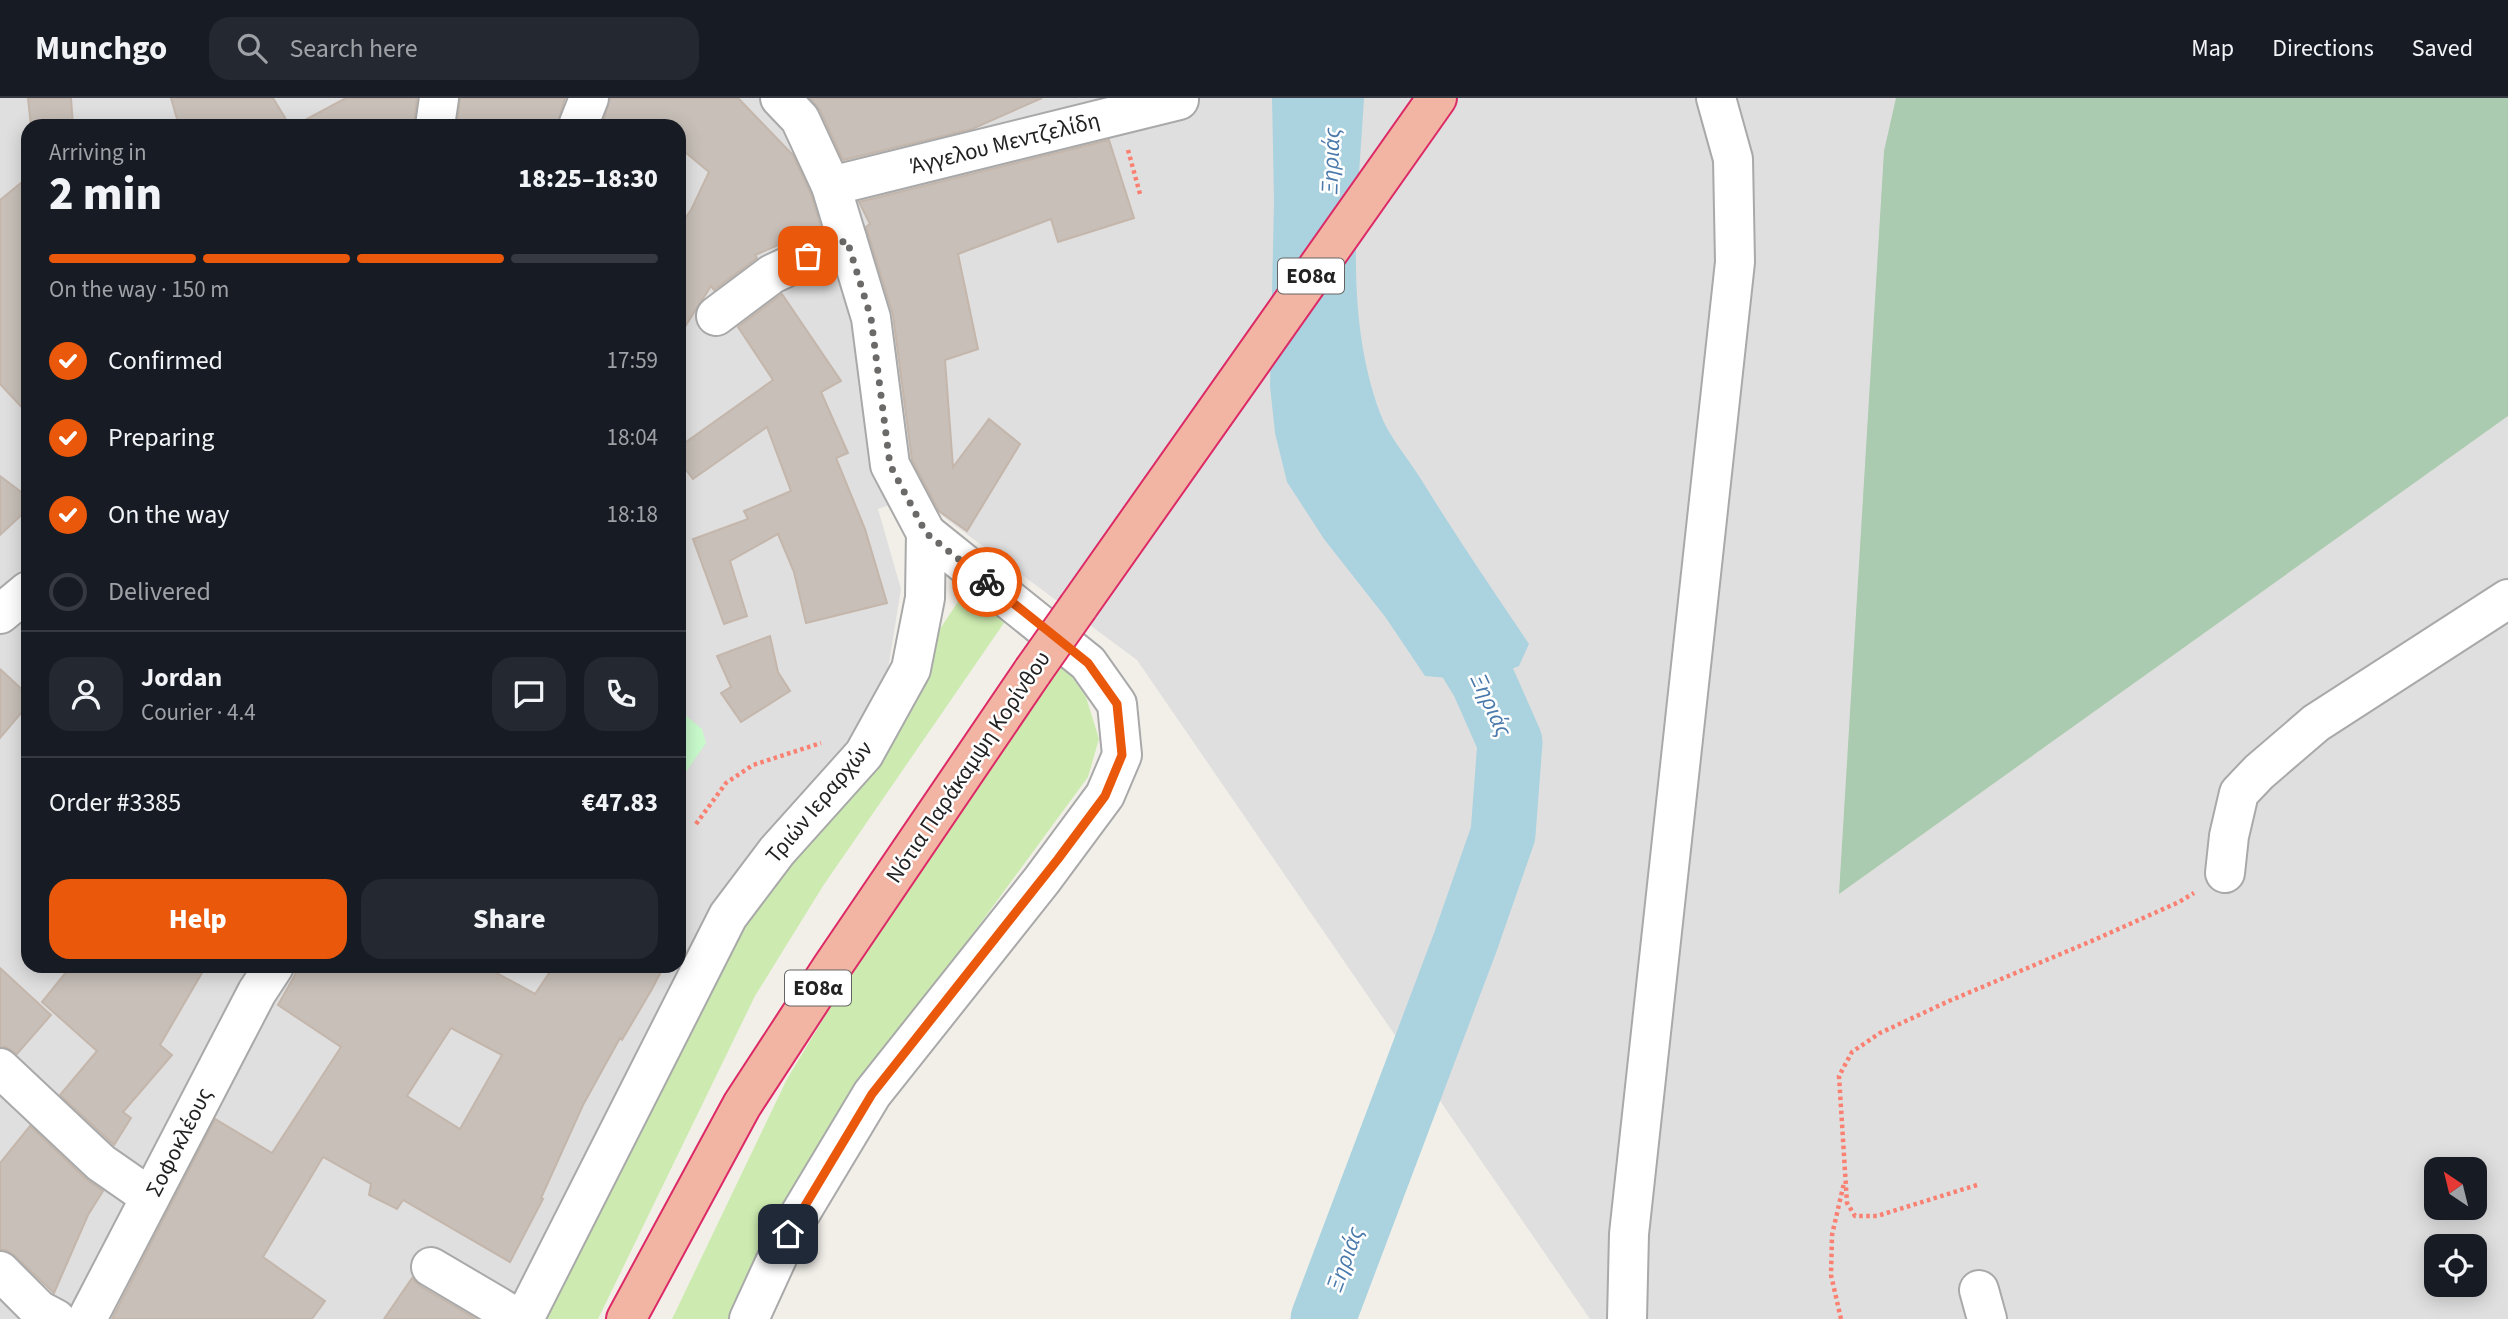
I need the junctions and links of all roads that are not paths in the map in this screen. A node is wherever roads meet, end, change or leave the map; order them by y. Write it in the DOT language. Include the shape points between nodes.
graph roads {
  1 [pos="439,98"];
  2 [pos="589,98"];
  3 [pos="780,98"];
  4 [pos="1437,98"];
  5 [pos="1716,98"];
  6 [pos="1179,100"];
  7 [pos="436,119"];
  8 [pos="581,119"];
  9 [pos="831,186"];
  10 [pos="847,240"];
  11 [pos="716,316"];
  12 [pos="926,533"];
  13 [pos="21,597"];
  14 [pos="2508,599"];
  15 [pos="0,614"];
  16 [pos="2225,873"];
  17 [pos="269,973"];
  18 [pos="0,1068"];
  19 [pos="150,1197"];
  20 [pos="431,1266"];
  21 [pos="0,1271"];
  22 [pos="56,1319"];
  23 [pos="87,1319"];
  24 [pos="522,1319"];
  25 [pos="626,1319"];
  26 [pos="748,1319"];
  27 [pos="1627,1319"];
  1 -- 7 [label="street"];
  2 -- 8 [label="street"];
  3 -- 9 [label="street, Τριών Ιεραρχών" via="800,119"];
  4 -- 25 [label="highway, Νότια Παράκαμψη Κορίνθου / ΕΟ8α, bridge" via="1033,671 839,956 742,1105"];
  5 -- 27 [label="street" via="1733,159 1735,262 1629,1234"];
  6 -- 9 [label="street, Άγγελου Μεντζελίδη"];
  9 -- 10 [label="street, Τριών Ιεραρχών"];
  10 -- 11 [label="street" via="772,274"];
  10 -- 12 [label="street, Τριών Ιεραρχών" via="871,318 890,465"];
  12 -- 24 [label="street, Τριών Ιεραρχών" via="925,598 911,669 864,754 777,851 728,916"];
  12 -- 26 [label="street" via="1088,663 1117,704 1122,755 1105,796 872,1094 788,1234"];
  13 -- 15 [label="street"];
  14 -- 16 [label="street" via="2316,723 2259,772 2239,793"];
  17 -- 19 [label="street, Σοφοκλέους"];
  18 -- 19 [label="street" via="101,1163"];
  19 -- 23 [label="street, Σοφοκλέους"];
  20 -- 24 [label="street"];
  21 -- 22 [label="street" via="40,1310"];
}
